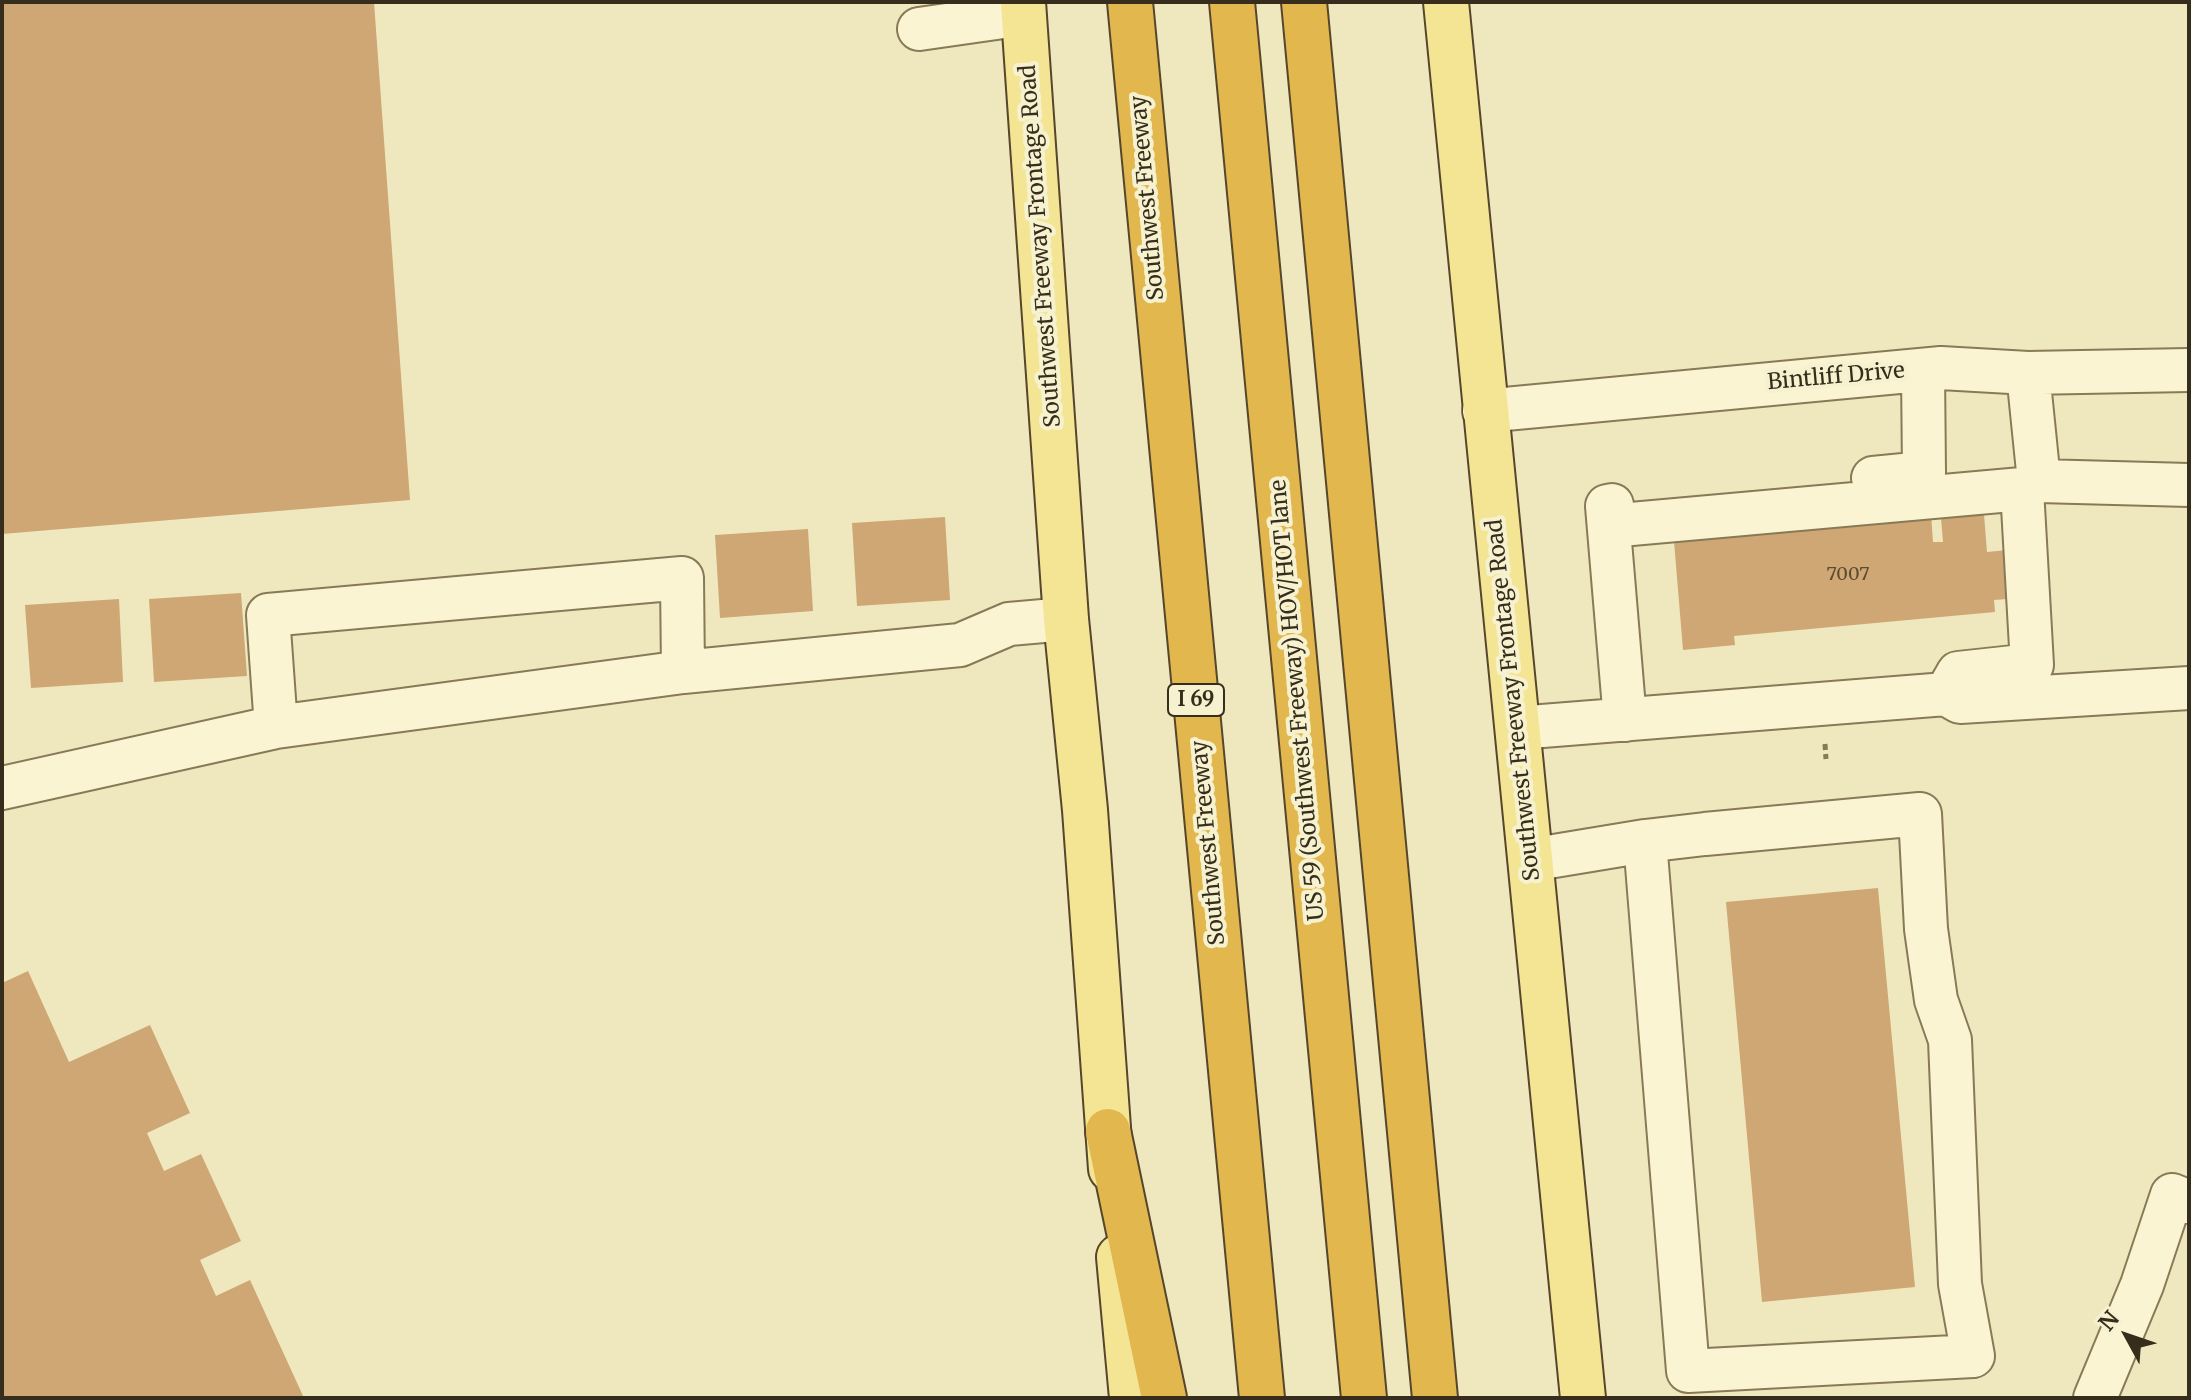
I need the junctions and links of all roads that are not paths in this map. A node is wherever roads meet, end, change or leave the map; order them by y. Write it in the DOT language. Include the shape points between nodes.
graph roads {
  1 [pos="1130,2"];
  2 [pos="1232,2"];
  3 [pos="1304,2"];
  4 [pos="1446,2"];
  5 [pos="1024,8"];
  6 [pos="919,29"];
  7 [pos="1923,370"];
  8 [pos="2189,370"];
  9 [pos="2028,373"];
  10 [pos="1484,411"];
  11 [pos="2189,485"];
  12 [pos="1609,526"];
  13 [pos="1066,619"];
  14 [pos="683,672"];
  15 [pos="2189,688"];
  16 [pos="1946,694"];
  17 [pos="1625,720"];
  18 [pos="276,727"];
  19 [pos="1517,728"];
  20 [pos="2,788"];
  21 [pos="1645,841"];
  22 [pos="1530,860"];
  23 [pos="1108,1131"];
  24 [pos="2189,1202"];
  25 [pos="1132,1398"];
  26 [pos="1164,1398"];
  27 [pos="1262,1398"];
  28 [pos="1364,1398"];
  29 [pos="1435,1398"];
  30 [pos="1583,1398"];
  31 [pos="2095,1398"];
  1 -- 27 [label="highway, Southwest Freeway / I 69"];
  2 -- 28 [label="highway, US 59 (Southwest Freeway) HOV/HOT lane"];
  3 -- 29 [label="highway"];
  4 -- 10 [label="main road, Southwest Freeway Frontage Road"];
  5 -- 6 [label="street"];
  5 -- 13 [label="main road, Southwest Freeway Frontage Road"];
  7 -- 9 [label="street, Bintliff Drive"];
  7 -- 10 [label="street, Bintliff Drive"];
  7 -- 12 [label="street" via="1924,473 1607,506"];
  8 -- 9 [label="street, Bintliff Drive"];
  9 -- 11 [label="street" via="2039,481"];
  10 -- 19 [label="main road, Southwest Freeway Frontage Road"];
  12 -- 16 [label="street" via="2022,489 2032,665 1958,673"];
  12 -- 17 [label="street"];
  13 -- 14 [label="street" via="1009,624 960,645"];
  13 -- 23 [label="main road, Southwest Freeway Frontage Road"];
  14 -- 18 [label="street"];
  14 -- 18 [label="street" via="682,578 268,615"];
  15 -- 16 [label="street" via="1960,702"];
  16 -- 17 [label="street"];
  17 -- 19 [label="street"];
  18 -- 20 [label="street"];
  19 -- 22 [label="main road, Southwest Freeway Frontage Road"];
  21 -- 21 [label="street" via="1688,1371 1973,1356 1960,1284 1950,1040 1936,1000 1928,943 1920,814"];
  21 -- 22 [label="street"];
  22 -- 30 [label="main road, Southwest Freeway Frontage Road"];
  23 -- 25 [label="main road, Southwest Freeway Frontage Road"];
  23 -- 26 [label="highway"];
  24 -- 31 [label="street" via="2172,1195"];
}
